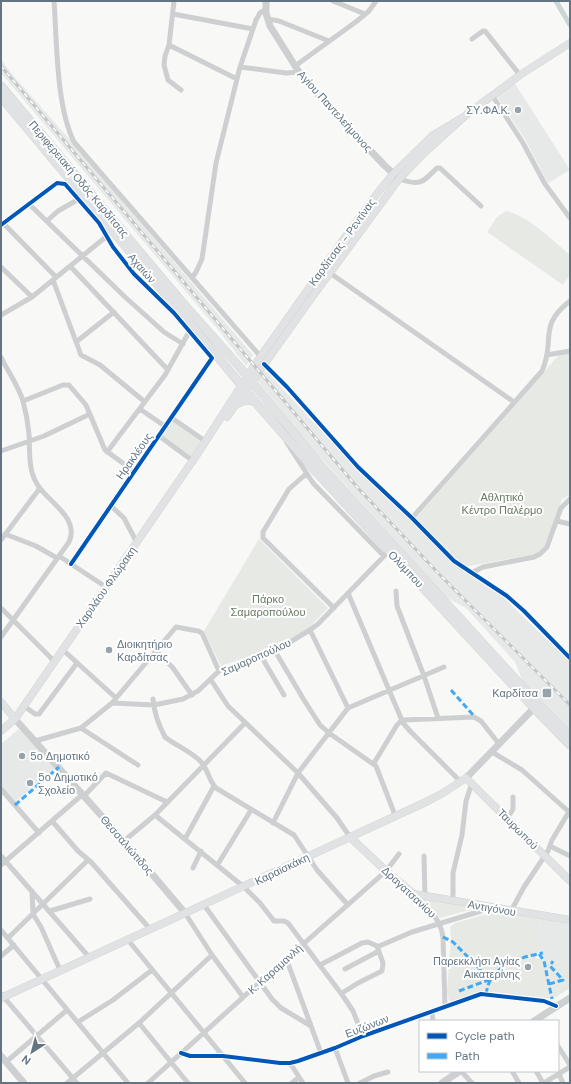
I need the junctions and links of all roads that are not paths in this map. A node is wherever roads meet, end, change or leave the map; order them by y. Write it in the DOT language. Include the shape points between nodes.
graph roads {
  1 [pos="54,1"];
  2 [pos="174,1"];
  3 [pos="266,1"];
  4 [pos="333,1"];
  5 [pos="376,1"];
  6 [pos="266,10"];
  7 [pos="173,14"];
  8 [pos="365,14"];
  9 [pos="268,20"];
  10 [pos="252,29"];
  11 [pos="472,39"];
  12 [pos="329,41"];
  13 [pos="570,43"];
  14 [pos="168,45"];
  15 [pos="240,67"];
  16 [pos="297,69"];
  17 [pos="520,75"];
  18 [pos="237,79"];
  19 [pos="1,86"];
  20 [pos="181,90"];
  21 [pos="492,95"];
  22 [pos="1,97"];
  23 [pos="462,118"];
  24 [pos="393,174"];
  25 [pos="399,179"];
  26 [pos="79,199"];
  27 [pos="29,204"];
  28 [pos="481,206"];
  29 [pos="570,218"];
  30 [pos="47,222"];
  31 [pos="2,224"];
  32 [pos="107,236"];
  33 [pos="82,256"];
  34 [pos="1,266"];
  35 [pos="70,266"];
  36 [pos="330,273"];
  37 [pos="192,278"];
  38 [pos="54,279"];
  39 [pos="32,297"];
  40 [pos="307,298"];
  41 [pos="570,301"];
  42 [pos="114,312"];
  43 [pos="1,316"];
  44 [pos="189,332"];
  45 [pos="76,342"];
  46 [pos="183,344"];
  47 [pos="570,351"];
  48 [pos="547,355"];
  49 [pos="1,357"];
  50 [pos="261,357"];
  51 [pos="212,358"];
  52 [pos="264,364"];
  53 [pos="168,370"];
  54 [pos="250,379"];
  55 [pos="244,388"];
  56 [pos="23,401"];
  57 [pos="255,401"];
  58 [pos="145,402"];
  59 [pos="514,402"];
  60 [pos="236,404"];
  61 [pos="140,409"];
  62 [pos="90,414"];
  63 [pos="172,418"];
  64 [pos="166,427"];
  65 [pos="281,430"];
  66 [pos="159,436"];
  67 [pos="205,441"];
  68 [pos="29,442"];
  69 [pos="1,451"];
  70 [pos="107,452"];
  71 [pos="195,459"];
  72 [pos="134,472"];
  73 [pos="306,474"];
  74 [pos="40,488"];
  75 [pos="570,499"];
  76 [pos="111,506"];
  77 [pos="412,518"];
  78 [pos="557,521"];
  79 [pos="570,524"];
  80 [pos="5,534"];
  81 [pos="1,540"];
  82 [pos="137,543"];
  83 [pos="386,553"];
  84 [pos="58,557"];
  85 [pos="71,564"];
  86 [pos="471,572"];
  87 [pos="106,587"];
  88 [pos="396,591"];
  89 [pos="348,593"];
  90 [pos="1,608"];
  91 [pos="334,608"];
  92 [pos="13,620"];
  93 [pos="310,630"];
  94 [pos="1,637"];
  95 [pos="63,650"];
  96 [pos="156,651"];
  97 [pos="275,651"];
  98 [pos="261,656"];
  99 [pos="570,658"];
  100 [pos="55,662"];
  101 [pos="78,663"];
  102 [pos="444,667"];
  103 [pos="219,671"];
  104 [pos="424,676"];
  105 [pos="211,680"];
  106 [pos="389,689"];
  107 [pos="192,695"];
  108 [pos="284,695"];
  109 [pos="153,699"];
  110 [pos="114,700"];
  111 [pos="1,702"];
  112 [pos="154,705"];
  113 [pos="24,706"];
  114 [pos="536,706"];
  115 [pos="348,708"];
  116 [pos="438,718"];
  117 [pos="16,719"];
  118 [pos="402,720"];
  119 [pos="245,723"];
  120 [pos="81,728"];
  121 [pos="1,731"];
  122 [pos="329,733"];
  123 [pos="570,736"];
  124 [pos="35,741"];
  125 [pos="499,744"];
  126 [pos="570,746"];
  127 [pos="492,752"];
  128 [pos="374,763"];
  129 [pos="138,765"];
  130 [pos="204,765"];
  131 [pos="298,773"];
  132 [pos="463,779"];
  133 [pos="472,783"];
  134 [pos="214,786"];
  135 [pos="1,790"];
  136 [pos="83,795"];
  137 [pos="513,796"];
  138 [pos="167,802"];
  139 [pos="251,810"];
  140 [pos="569,811"];
  141 [pos="155,815"];
  142 [pos="395,815"];
  143 [pos="508,819"];
  144 [pos="52,821"];
  145 [pos="274,823"];
  146 [pos="39,833"];
  147 [pos="350,837"];
  148 [pos="185,839"];
  149 [pos="124,841"];
  150 [pos="550,846"];
  151 [pos="200,851"];
  152 [pos="399,854"];
  153 [pos="1,856"];
  154 [pos="308,856"];
  155 [pos="424,856"];
  156 [pos="545,856"];
  157 [pos="570,856"];
  158 [pos="88,860"];
  159 [pos="6,861"];
  160 [pos="218,864"];
  161 [pos="1,865"];
  162 [pos="193,868"];
  163 [pos="386,871"];
  164 [pos="570,882"];
  165 [pos="244,887"];
  166 [pos="32,890"];
  167 [pos="414,894"];
  168 [pos="426,896"];
  169 [pos="90,899"];
  170 [pos="453,901"];
  171 [pos="43,904"];
  172 [pos="348,904"];
  173 [pos="204,905"];
  174 [pos="491,908"];
  175 [pos="50,911"];
  176 [pos="511,911"];
  177 [pos="33,914"];
  178 [pos="185,914"];
  179 [pos="570,920"];
  180 [pos="440,923"];
  181 [pos="150,929"];
  182 [pos="1,930"];
  183 [pos="8,938"];
  184 [pos="128,940"];
  185 [pos="304,943"];
  186 [pos="14,944"];
  187 [pos="378,949"];
  188 [pos="212,955"];
  189 [pos="1,956"];
  190 [pos="89,957"];
  191 [pos="286,958"];
  192 [pos="320,965"];
  193 [pos="345,969"];
  194 [pos="60,970"];
  195 [pos="152,970"];
  196 [pos="42,979"];
  197 [pos="259,982"];
  198 [pos="171,993"];
  199 [pos="342,993"];
  200 [pos="2,996"];
  201 [pos="243,997"];
  202 [pos="570,998"];
  203 [pos="556,1006"];
  204 [pos="445,1007"];
  205 [pos="68,1010"];
  206 [pos="432,1012"];
  207 [pos="433,1020"];
  208 [pos="539,1020"];
  209 [pos="78,1022"];
  210 [pos="139,1023"];
  211 [pos="311,1026"];
  212 [pos="203,1033"];
  213 [pos="36,1036"];
  214 [pos="362,1036"];
  215 [pos="335,1048"];
  216 [pos="559,1048"];
  217 [pos="103,1053"];
  218 [pos="181,1053"];
  219 [pos="321,1053"];
  220 [pos="223,1056"];
  221 [pos="2,1061"];
  222 [pos="171,1062"];
  223 [pos="290,1063"];
  224 [pos="570,1066"];
  225 [pos="388,1072"];
  226 [pos="458,1072"];
  227 [pos="513,1072"];
  228 [pos="537,1072"];
  229 [pos="559,1074"];
  230 [pos="298,1077"];
  231 [pos="73,1078"];
  232 [pos="24,1083"];
  233 [pos="67,1083"];
  234 [pos="77,1083"];
  235 [pos="128,1083"];
  236 [pos="148,1083"];
  237 [pos="188,1083"];
  238 [pos="245,1083"];
  239 [pos="292,1083"];
  240 [pos="303,1083"];
  241 [pos="348,1083"];
  242 [pos="360,1083"];
  243 [pos="442,1083"];
  244 [pos="472,1083"];
  245 [pos="519,1083"];
  246 [pos="544,1083"];
  247 [pos="563,1083"];
  1 -- 37 [label="street" via="59,76 70,133 81,151"];
  2 -- 7 [label="street"];
  3 -- 6 [label="street, Αγίου Παντελεήμονος"];
  4 -- 8 [label="street"];
  5 -- 8 [label="street"];
  6 -- 9 [label="street, Αγίου Παντελεήμονος"];
  6 -- 10 [label="street" via="258,15"];
  7 -- 10 [label="street"];
  7 -- 14 [label="street"];
  8 -- 12 [label="street"];
  9 -- 12 [label="street" via="283,22"];
  9 -- 16 [label="street, Αγίου Παντελεήμονος"];
  10 -- 15 [label="street"];
  11 -- 17 [label="street" via="485,31"];
  12 -- 16 [label="street"];
  13 -- 17 [label="main road, Καρδίτσας - Ρεντίνας"];
  14 -- 18 [label="street"];
  14 -- 20 [label="street" via="164,60 165,72 168,80"];
  15 -- 16 [label="street" via="286,73"];
  15 -- 18 [label="street"];
  16 -- 24 [label="street, Αγίου Παντελεήμονος"];
  17 -- 21 [label="main road, Καρδίτσας - Ρεντίνας"];
  18 -- 37 [label="street" via="216,163 202,259"];
  19 -- 54 [label="main road, Περιφερειακή Οδός Καρδίτσας" via="181,301"];
  21 -- 23 [label="main road, Καρδίτσας - Ρεντίνας"];
  21 -- 29 [label="street" via="523,143 545,184"];
  22 -- 55 [label="main road, Περιφερειακή Οδός Καρδίτσας"];
  23 -- 24 [label="main road, Καρδίτσας - Ρεντίνας" via="432,136"];
  23 -- 25 [label="main road, Καρδίτσας - Ρεντίνας"];
  24 -- 25 [label="street, Αγίου Παντελεήμονος"];
  24 -- 40 [label="main road, Καρδίτσας - Ρεντίνας" via="343,240"];
  25 -- 28 [label="street" via="419,183 440,168"];
  25 -- 36 [label="main road, Καρδίτσας - Ρεντίνας"];
  26 -- 27 [label="street, Αχαιών" via="65,184 57,183"];
  26 -- 30 [label="street" via="58,211"];
  26 -- 32 [label="street, Αχαιών"];
  27 -- 30 [label="street"];
  27 -- 31 [label="street"];
  30 -- 33 [label="street"];
  31 -- 38 [label="street"];
  32 -- 33 [label="street"];
  32 -- 44 [label="street, Αχαιών" via="134,274"];
  33 -- 35 [label="street"];
  33 -- 46 [label="street" via="157,326"];
  34 -- 39 [label="street"];
  35 -- 38 [label="street"];
  35 -- 42 [label="street"];
  36 -- 40 [label="main road, Καρδίτσας - Ρεντίνας"];
  36 -- 59 [label="street"];
  37 -- 50 [label="street"];
  38 -- 39 [label="street"];
  38 -- 45 [label="street"];
  39 -- 43 [label="street"];
  40 -- 50 [label="main road, Καρδίτσας - Ρεντίνας"];
  40 -- 52 [label="main road, Καρδίτσας - Ρεντίνας"];
  41 -- 48 [label="street" via="556,313 551,323"];
  42 -- 45 [label="street"];
  42 -- 53 [label="street"];
  44 -- 46 [label="street"];
  44 -- 51 [label="street, Αχαιών"];
  45 -- 58 [label="street" via="81,355 100,364"];
  46 -- 53 [label="street"];
  47 -- 48 [label="street"];
  48 -- 59 [label="street" via="542,371"];
  49 -- 56 [label="street"];
  50 -- 54 [label="main road, Καρδίτσας - Ρεντίνας"];
  51 -- 63 [label="street, Ηρακλέους"];
  52 -- 54 [label="main road, Καρδίτσας - Ρεντίνας"];
  52 -- 77 [label="street" via="358,467"];
  53 -- 58 [label="street"];
  54 -- 55 [label="main road, Καρδίτσας - Ρεντίνας"];
  54 -- 114 [label="main road, Ολύμπου" via="321,466"];
  55 -- 57 [label="main road, Ολύμπου"];
  55 -- 60 [label="main road, Χαριλάου Φλώρακη"];
  55 -- 67 [label="main road, Χαριλάου Φλώρακη"];
  56 -- 62 [label="street" via="65,384 84,402"];
  56 -- 68 [label="street"];
  57 -- 60 [label="main road" via="246,400"];
  57 -- 65 [label="main road, Ολύμπου"];
  58 -- 61 [label="street"];
  59 -- 77 [label="street"];
  60 -- 71 [label="main road, Χαριλάου Φλώρακη"];
  61 -- 64 [label="street"];
  61 -- 70 [label="street"];
  62 -- 68 [label="street"];
  62 -- 70 [label="street"];
  63 -- 64 [label="street, Ηρακλέους"];
  63 -- 67 [label="street"];
  64 -- 66 [label="street, Ηρακλέους"];
  65 -- 73 [label="street"];
  65 -- 83 [label="main road, Ολύμπου"];
  66 -- 71 [label="street"];
  66 -- 72 [label="street, Ηρακλέους"];
  67 -- 71 [label="main road, Χαριλάου Φλώρακη"];
  68 -- 69 [label="street"];
  68 -- 74 [label="street" via="33,475"];
  70 -- 72 [label="street"];
  71 -- 82 [label="main road, Χαριλάου Φλώρακη"];
  72 -- 76 [label="street, Ηρακλέους"];
  73 -- 83 [label="street"];
  73 -- 91 [label="street" via="289,489 262,536"];
  74 -- 80 [label="street"];
  74 -- 84 [label="street" via="66,516 71,526 70,539"];
  75 -- 78 [label="street" via="561,508"];
  76 -- 82 [label="street" via="124,518"];
  76 -- 85 [label="street, Ηρακλέους"];
  77 -- 86 [label="street" via="454,561"];
  78 -- 79 [label="street"];
  78 -- 86 [label="street" via="547,547 540,554"];
  80 -- 81 [label="street"];
  80 -- 84 [label="street"];
  82 -- 87 [label="main road, Χαριλάου Φλώρακη"];
  83 -- 89 [label="street, Σαμαροπούλου"];
  83 -- 114 [label="main road, Ολύμπου"];
  84 -- 85 [label="street"];
  84 -- 92 [label="street"];
  85 -- 87 [label="street"];
  86 -- 99 [label="street" via="507,596"];
  87 -- 95 [label="main road, Χαριλάου Φλώρακη"];
  88 -- 104 [label="street" via="396,606"];
  89 -- 91 [label="street, Σαμαροπούλου"];
  89 -- 106 [label="street"];
  90 -- 92 [label="street"];
  91 -- 93 [label="street, Σαμαροπούλου"];
  92 -- 94 [label="street"];
  92 -- 100 [label="street"];
  93 -- 97 [label="street, Σαμαροπούλου"];
  93 -- 115 [label="street"];
  95 -- 100 [label="main road, Χαριλάου Φλώρακη"];
  95 -- 101 [label="street"];
  96 -- 103 [label="street" via="176,627 200,631"];
  96 -- 107 [label="street" via="173,668"];
  96 -- 110 [label="street"];
  97 -- 98 [label="street, Σαμαροπούλου"];
  97 -- 122 [label="street" via="313,715"];
  98 -- 103 [label="street, Σαμαροπούλου"];
  98 -- 108 [label="street"];
  100 -- 113 [label="main road, Χαριλάου Φλώρακη"];
  101 -- 110 [label="street"];
  101 -- 113 [label="street" via="39,714"];
  102 -- 104 [label="street"];
  103 -- 105 [label="street, Σαμαροπούλου"];
  104 -- 106 [label="street"];
  104 -- 116 [label="street"];
  105 -- 107 [label="street, Σαμαροπούλου"];
  105 -- 119 [label="street" via="228,706"];
  106 -- 115 [label="street"];
  106 -- 118 [label="street"];
  107 -- 112 [label="street, Σαμαροπούλου"];
  109 -- 112 [label="street"];
  110 -- 112 [label="street, Σαμαροπούλου"];
  110 -- 120 [label="street"];
  111 -- 117 [label="main road, Θεσσαλιώτιδος"];
  112 -- 130 [label="street" via="165,737"];
  113 -- 117 [label="main road, Χαριλάου Φλώρακη"];
  114 -- 123 [label="main road, Ολύμπου"];
  114 -- 125 [label="street, Καραϊσκάκη"];
  114 -- 126 [label="main road, Ολύμπου"];
  115 -- 122 [label="street"];
  116 -- 118 [label="street"];
  116 -- 125 [label="street" via="475,717"];
  117 -- 121 [label="main road, Χαριλάου Φλώρακη"];
  117 -- 124 [label="street, Θεσσαλιώτιδος"];
  118 -- 128 [label="street"];
  118 -- 132 [label="street" via="411,732"];
  119 -- 130 [label="street"];
  119 -- 131 [label="street"];
  120 -- 124 [label="street"];
  120 -- 129 [label="street"];
  122 -- 128 [label="street"];
  122 -- 131 [label="street"];
  124 -- 136 [label="street, Θεσσαλιώτιδος"];
  125 -- 127 [label="street, Καραϊσκάκη"];
  127 -- 132 [label="street, Καραϊσκάκη"];
  127 -- 140 [label="street" via="522,770"];
  128 -- 142 [label="street"];
  130 -- 134 [label="street"];
  130 -- 138 [label="street"];
  131 -- 145 [label="street"];
  131 -- 147 [label="street"];
  132 -- 133 [label="main road, Ταυρωπού"];
  132 -- 142 [label="main road, Καραϊσκάκη" via="426,802"];
  133 -- 143 [label="main road, Ταυρωπού"];
  133 -- 170 [label="street" via="466,800 462,835 453,873"];
  134 -- 139 [label="street"];
  134 -- 148 [label="street"];
  135 -- 146 [label="street"];
  136 -- 138 [label="street" via="106,773"];
  136 -- 144 [label="street"];
  136 -- 149 [label="street, Θεσσαλιώτιδος"];
  137 -- 143 [label="street" via="513,809"];
  138 -- 141 [label="street"];
  139 -- 145 [label="street"];
  139 -- 160 [label="street"];
  140 -- 150 [label="street"];
  141 -- 148 [label="street"];
  141 -- 149 [label="street"];
  142 -- 147 [label="main road, Καραϊσκάκη"];
  143 -- 156 [label="main road, Ταυρωπού"];
  144 -- 146 [label="street"];
  144 -- 158 [label="street"];
  145 -- 154 [label="street" via="294,835"];
  146 -- 159 [label="street"];
  147 -- 154 [label="main road, Καραϊσκάκη"];
  147 -- 163 [label="main road, Δραγατσανίου"];
  148 -- 151 [label="street"];
  149 -- 178 [label="street, Θεσσαλιώτιδος"];
  150 -- 156 [label="street"];
  150 -- 157 [label="street"];
  151 -- 160 [label="street"];
  151 -- 162 [label="street"];
  152 -- 163 [label="street, Κ. Καραμανλή"];
  153 -- 159 [label="street"];
  154 -- 165 [label="main road, Καραϊσκάκη"];
  154 -- 172 [label="street" via="316,870"];
  155 -- 168 [label="street"];
  156 -- 164 [label="main road, Ταυρωπού"];
  156 -- 176 [label="street"];
  158 -- 171 [label="street"];
  158 -- 181 [label="street"];
  159 -- 161 [label="street"];
  159 -- 166 [label="street"];
  160 -- 165 [label="street"];
  163 -- 167 [label="main road, Δραγατσανίου"];
  163 -- 172 [label="street, Κ. Καραμανλή"];
  165 -- 173 [label="main road, Καραϊσκάκη"];
  165 -- 185 [label="street" via="272,920 288,923"];
  166 -- 171 [label="street"];
  166 -- 177 [label="street"];
  167 -- 168 [label="main road, Αντιγόνου"];
  167 -- 180 [label="street, Δραγατσανίου"];
  168 -- 170 [label="main road, Αντιγόνου"];
  169 -- 175 [label="street"];
  170 -- 174 [label="main road, Αντιγόνου"];
  171 -- 175 [label="street"];
  171 -- 177 [label="street"];
  172 -- 185 [label="street, Κ. Καραμανλή"];
  173 -- 178 [label="main road, Καραϊσκάκη"];
  173 -- 197 [label="street"];
  174 -- 176 [label="main road, Αντιγόνου"];
  174 -- 180 [label="street"];
  175 -- 190 [label="street"];
  176 -- 179 [label="main road, Αντιγόνου"];
  177 -- 183 [label="street"];
  177 -- 194 [label="street"];
  178 -- 181 [label="main road, Καραϊσκάκη"];
  178 -- 188 [label="street, Θεσσαλιώτιδος"];
  180 -- 187 [label="street" via="401,936"];
  180 -- 204 [label="street, Δραγατσανίου" via="443,937"];
  181 -- 184 [label="main road, Καραϊσκάκη"];
  182 -- 183 [label="street"];
  183 -- 186 [label="street"];
  184 -- 190 [label="main road, Καραϊσκάκη"];
  184 -- 195 [label="street"];
  185 -- 191 [label="street, Κ. Καραμανλή"];
  185 -- 192 [label="street"];
  186 -- 189 [label="street"];
  186 -- 196 [label="street"];
  187 -- 192 [label="street" via="372,943 363,942"];
  187 -- 193 [label="street"];
  187 -- 199 [label="street" via="382,971"];
  188 -- 198 [label="street"];
  188 -- 201 [label="street, Θεσσαλιώτιδος"];
  190 -- 194 [label="main road, Καραϊσκάκη"];
  191 -- 197 [label="street, Κ. Καραμανλή"];
  191 -- 211 [label="street"];
  192 -- 199 [label="street"];
  194 -- 196 [label="main road, Καραϊσκάκη"];
  195 -- 198 [label="street"];
  195 -- 209 [label="street" via="113,1000"];
  196 -- 200 [label="main road, Καραϊσκάκη"];
  196 -- 205 [label="street"];
  197 -- 201 [label="street, Κ. Καραμανλή"];
  197 -- 211 [label="street" via="278,1006"];
  198 -- 210 [label="street"];
  198 -- 212 [label="street"];
  199 -- 214 [label="street" via="353,1011"];
  200 -- 213 [label="street"];
  201 -- 212 [label="street, Κ. Καραμανλή"];
  202 -- 203 [label="street"];
  203 -- 204 [label="street, Ευζώνων" via="547,1001 486,994"];
  203 -- 208 [label="street"];
  204 -- 206 [label="street, Ευζώνων"];
  205 -- 209 [label="street"];
  205 -- 213 [label="street"];
  206 -- 207 [label="street"];
  206 -- 214 [label="street, Ευζώνων"];
  209 -- 217 [label="street"];
  210 -- 217 [label="street"];
  210 -- 222 [label="street"];
  211 -- 219 [label="street"];
  212 -- 218 [label="street, Κ. Καραμανλή"];
  212 -- 220 [label="street"];
  213 -- 221 [label="street"];
  213 -- 231 [label="street"];
  214 -- 215 [label="street, Ευζώνων"];
  215 -- 219 [label="street, Ευζώνων"];
  215 -- 241 [label="street"];
  216 -- 224 [label="street"];
  217 -- 231 [label="street"];
  217 -- 235 [label="street"];
  218 -- 220 [label="street, Ευζώνων" via="190,1056"];
  218 -- 222 [label="street, Κ. Καραμανλή"];
  219 -- 223 [label="street, Ευζώνων"];
  220 -- 223 [label="street, Ευζώνων"];
  220 -- 238 [label="street"];
  221 -- 232 [label="street"];
  222 -- 236 [label="street, Κ. Καραμανλή"];
  222 -- 237 [label="street"];
  223 -- 230 [label="street"];
  224 -- 229 [label="street"];
  225 -- 242 [label="street"];
  226 -- 243 [label="street"];
  226 -- 244 [label="street"];
  227 -- 245 [label="street"];
  228 -- 246 [label="street"];
  229 -- 246 [label="street"];
  229 -- 247 [label="street"];
  230 -- 239 [label="street"];
  230 -- 240 [label="street"];
  231 -- 233 [label="street"];
  231 -- 234 [label="street"];
}
